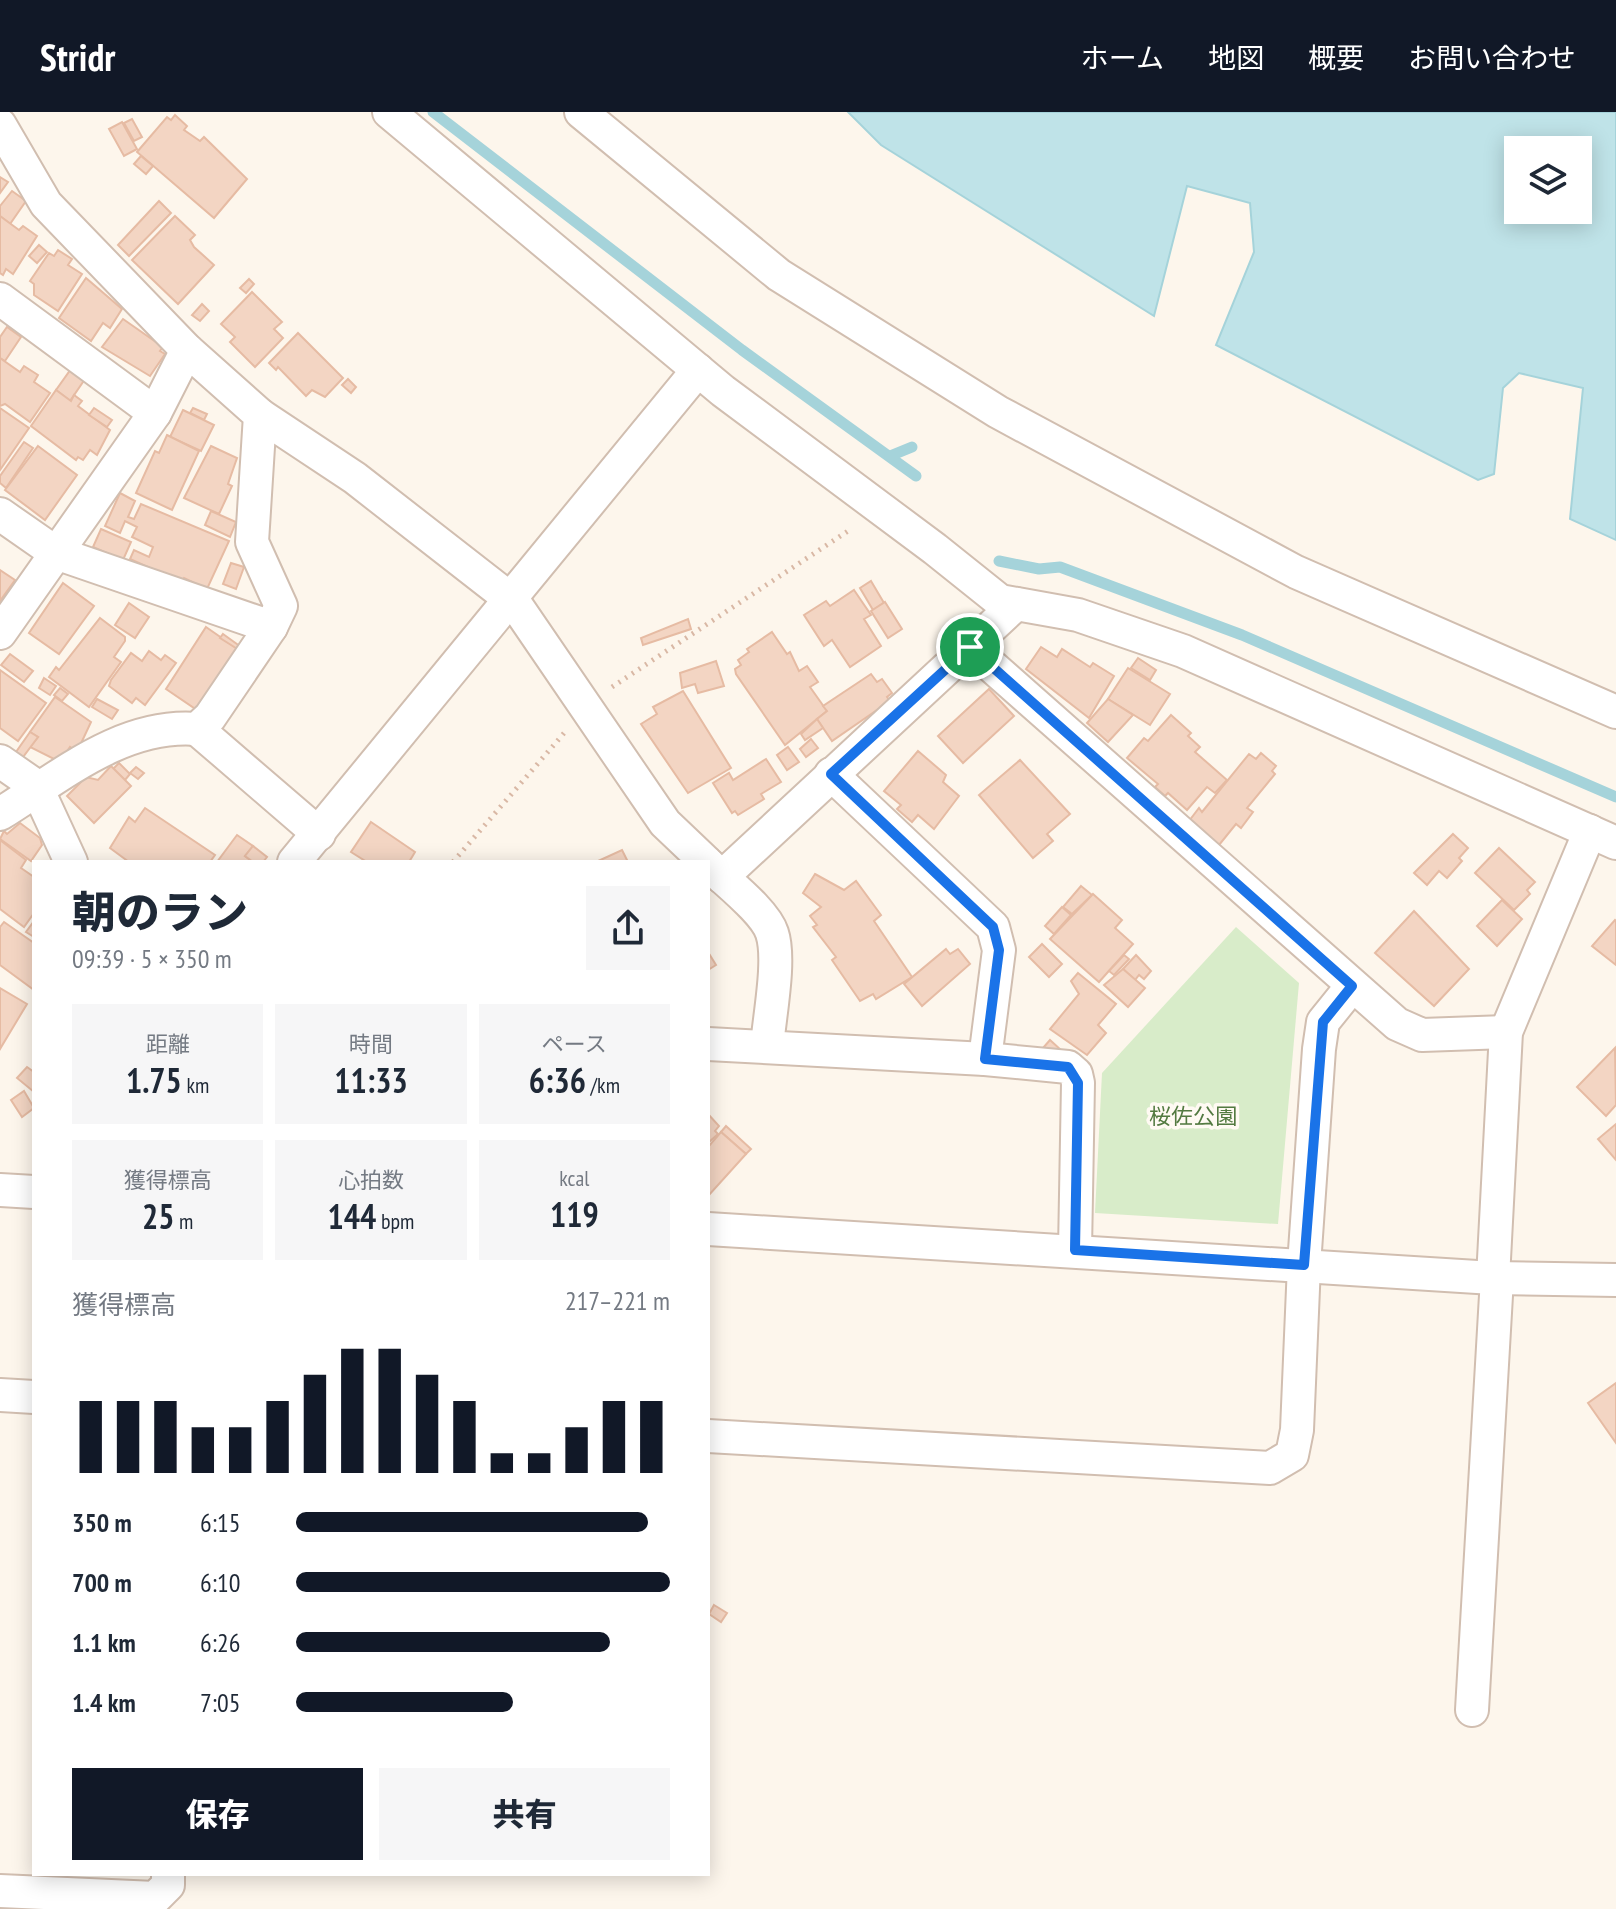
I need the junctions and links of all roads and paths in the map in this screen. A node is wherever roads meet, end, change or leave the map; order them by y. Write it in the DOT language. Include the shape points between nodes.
graph roads {
  1 [pos="389,112"];
  2 [pos="581,112"];
  3 [pos="0,125"];
  4 [pos="0,299"];
  5 [pos="187,350"];
  6 [pos="698,370"];
  7 [pos="155,413"];
  8 [pos="260,415"];
  9 [pos="881,508"];
  10 [pos="0,514"];
  11 [pos="56,553"];
  12 [pos="509,598"];
  13 [pos="1016,604"];
  14 [pos="271,627"];
  15 [pos="0,633"];
  16 [pos="970,647"];
  17 [pos="587,706"];
  18 [pos="1616,712"];
  19 [pos="197,729"];
  20 [pos="0,761"];
  21 [pos="831,774"];
  22 [pos="38,791"];
  23 [pos="0,814"];
  24 [pos="319,834"];
  25 [pos="1603,837"];
  26 [pos="70,860"];
  27 [pos="296,860"];
  28 [pos="455,860"];
  29 [pos="705,860"];
  30 [pos="712,867"];
  31 [pos="1352,986"];
  32 [pos="1506,1032"];
  33 [pos="710,1044"];
  34 [pos="767,1047"];
  35 [pos="985,1059"];
  36 [pos="0,1190"];
  37 [pos="32,1192"];
  38 [pos="710,1229"];
  39 [pos="1075,1250"];
  40 [pos="1304,1265"];
  41 [pos="1495,1278"];
  42 [pos="1616,1280"];
  43 [pos="0,1395"];
  44 [pos="32,1397"];
  45 [pos="710,1436"];
  46 [pos="1472,1710"];
  47 [pos="168,1876"];
  48 [pos="0,1891"];
  1 -- 6 [label="street"];
  2 -- 18 [label="street" via="779,275 998,412 1296,572"];
  3 -- 5 [label="street" via="46,204"];
  4 -- 7 [label="street"];
  5 -- 7 [label="street"];
  5 -- 8 [label="street"];
  6 -- 9 [label="street"];
  6 -- 12 [label="street"];
  7 -- 11 [label="street"];
  8 -- 12 [label="street" via="355,478"];
  8 -- 14 [label="street" via="252,542 281,606"];
  9 -- 13 [label="street" via="1000,601"];
  9 -- 17 [label="path"];
  10 -- 11 [label="street"];
  11 -- 14 [label="street"];
  11 -- 15 [label="street"];
  12 -- 17 [label="street"];
  12 -- 24 [label="street"];
  13 -- 16 [label="street"];
  13 -- 25 [label="street" via="1078,615 1183,651"];
  14 -- 19 [label="street"];
  16 -- 21 [label="street"];
  16 -- 31 [label="street"];
  17 -- 28 [label="path"];
  17 -- 29 [label="street" via="665,823"];
  19 -- 22 [label="street" via="175,727 101,749"];
  19 -- 24 [label="street"];
  20 -- 22 [label="street"];
  21 -- 30 [label="street"];
  21 -- 35 [label="street" via="993,927 999,950"];
  22 -- 23 [label="street"];
  22 -- 26 [label="street"];
  24 -- 27 [label="street"];
  25 -- 32 [label="street"];
  30 -- 34 [label="street" via="772,933"];
  31 -- 32 [label="street" via="1397,1024 1422,1035"];
  31 -- 40 [label="street" via="1323,1022"];
  32 -- 41 [label="street"];
  33 -- 34 [label="street"];
  34 -- 35 [label="street"];
  35 -- 39 [label="street" via="1068,1067 1076,1074"];
  36 -- 37 [label="street"];
  38 -- 39 [label="street"];
  39 -- 40 [label="street"];
  40 -- 41 [label="street"];
  40 -- 45 [label="street" via="1297,1430 1292,1455 1270,1468"];
  41 -- 42 [label="street"];
  41 -- 46 [label="street"];
  43 -- 44 [label="street"];
  47 -- 48 [label="street" via="168,1885 155,1898"];
}
